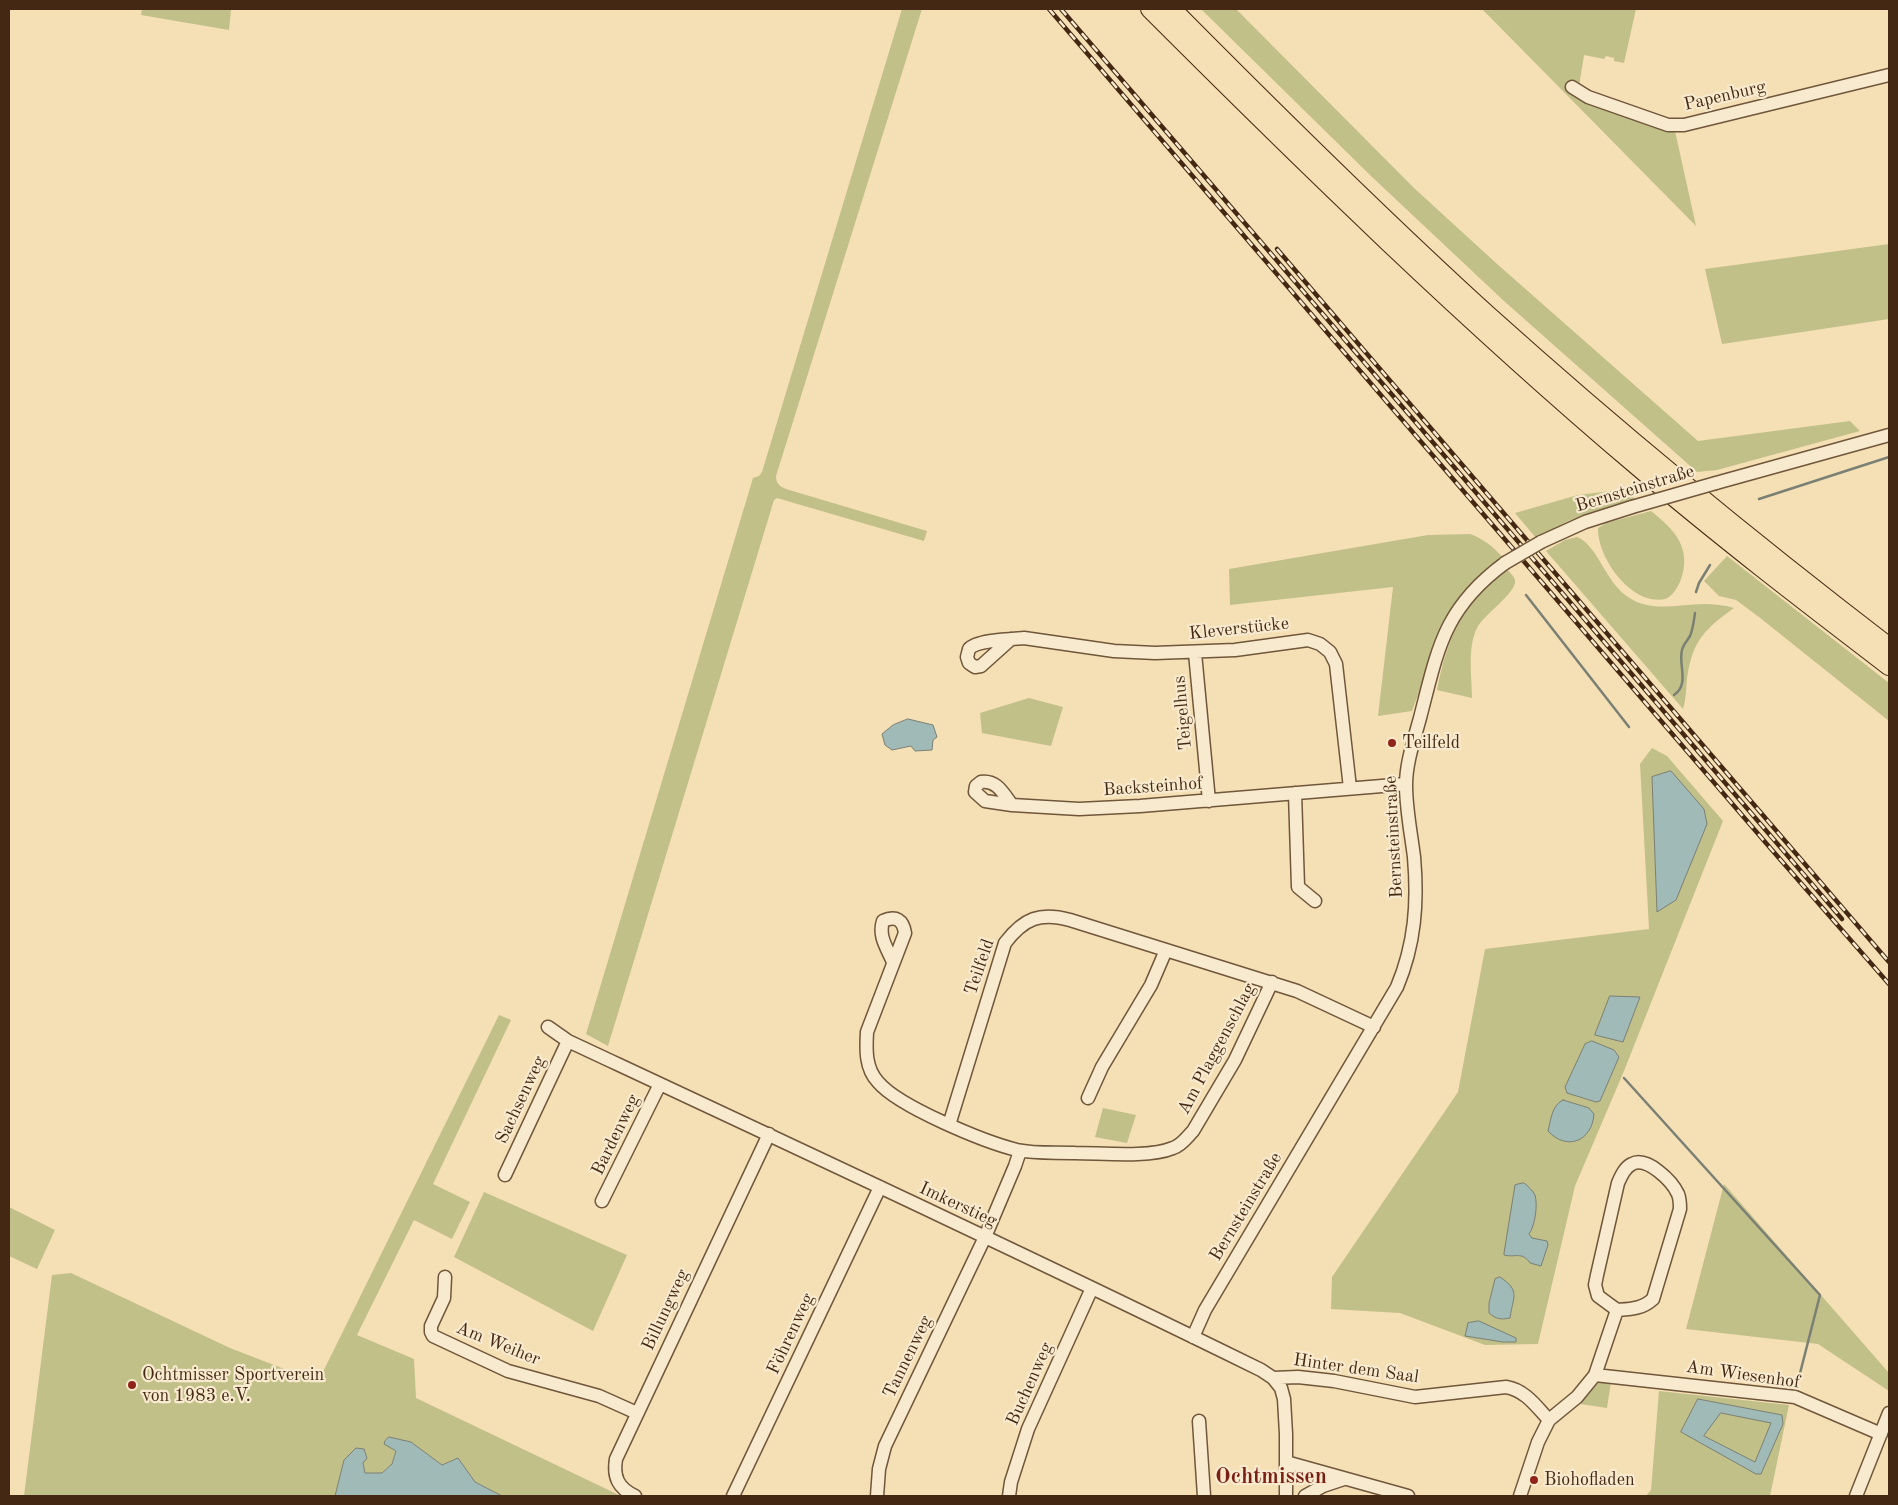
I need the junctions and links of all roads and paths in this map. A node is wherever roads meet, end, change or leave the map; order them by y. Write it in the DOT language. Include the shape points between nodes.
graph roads {
  1 [pos="1150,9"];
  2 [pos="1172,9"];
  3 [pos="1889,75"];
  4 [pos="1572,87"];
  5 [pos="1889,435"];
  6 [pos="1011,639"];
  7 [pos="1889,647"];
  8 [pos="1195,653"];
  9 [pos="1889,666"];
  10 [pos="1406,784"];
  11 [pos="1350,788"];
  12 [pos="1296,793"];
  13 [pos="1209,800"];
  14 [pos="1012,804"];
  15 [pos="1315,901"];
  16 [pos="1166,950"];
  17 [pos="893,962"];
  18 [pos="1272,982"];
  19 [pos="548,1027"];
  20 [pos="1374,1027"];
  21 [pos="568,1041"];
  22 [pos="660,1084"];
  23 [pos="1088,1098"];
  24 [pos="949,1125"];
  25 [pos="769,1134"];
  26 [pos="1020,1151"];
  27 [pos="505,1175"];
  28 [pos="880,1187"];
  29 [pos="602,1201"];
  30 [pos="985,1237"];
  31 [pos="445,1277"];
  32 [pos="1092,1288"];
  33 [pos="1617,1310"];
  34 [pos="1193,1337"];
  35 [pos="1595,1375"];
  36 [pos="1273,1378"];
  37 [pos="637,1412"];
  38 [pos="1889,1413"];
  39 [pos="1549,1420"];
  40 [pos="1199,1421"];
  41 [pos="1881,1434"];
  42 [pos="1286,1462"];
  43 [pos="1344,1480"];
  44 [pos="635,1496"];
  45 [pos="733,1496"];
  46 [pos="877,1496"];
  47 [pos="1009,1496"];
  48 [pos="1204,1496"];
  49 [pos="1286,1496"];
  50 [pos="1305,1496"];
  51 [pos="1408,1496"];
  52 [pos="1520,1496"];
  53 [pos="1856,1496"];
  1 -- 9 [label="highway" via="1354,210 1478,326 1685,506"];
  2 -- 7 [label="highway" via="1342,177 1497,323 1703,500"];
  3 -- 4 [label="street, Papenburg" via="1684,125 1668,125 1588,97"];
  5 -- 10 [label="street, Bernsteinstraße, bridge" via="1585,522 1541,542 1485,578 1467,597 1446,629 1408,764"];
  6 -- 8 [label="street, Kleverstücke" via="1039,639 1114,651"];
  8 -- 11 [label="street, Kleverstücke" via="1308,640 1330,652 1336,664"];
  8 -- 13 [label="street, Teigelhus"];
  10 -- 11 [label="street, Backsteinhof"];
  10 -- 20 [label="street, Bernsteinstraße" via="1416,890 1412,947 1397,987"];
  11 -- 12 [label="street, Backsteinhof"];
  12 -- 13 [label="street, Backsteinhof"];
  12 -- 15 [label="street" via="1298,887"];
  13 -- 14 [label="street, Backsteinhof" via="1079,808"];
  16 -- 18 [label="street, Teilfeld"];
  16 -- 23 [label="street" via="1151,985 1102,1067"];
  16 -- 24 [label="street, Teilfeld" via="1054,916 1038,917 1024,923 1005,943"];
  17 -- 24 [label="street, Am Plaggenschlag" via="867,1032 868,1065 876,1081 888,1092"];
  18 -- 20 [label="street, Teilfeld" via="1319,1000"];
  18 -- 26 [label="street, Am Plaggenschlag" via="1234,1060 1193,1131 1175,1148 1134,1154"];
  19 -- 21 [label="street, Imkerstieg"];
  20 -- 34 [label="street, Bernsteinstraße" via="1205,1310"];
  21 -- 22 [label="street, Imkerstieg"];
  21 -- 27 [label="street, Sachsenweg"];
  22 -- 25 [label="street, Imkerstieg"];
  22 -- 29 [label="street, Bardenweg"];
  24 -- 26 [label="street, Am Plaggenschlag"];
  25 -- 28 [label="street, Imkerstieg"];
  25 -- 37 [label="street, Billungweg"];
  26 -- 30 [label="street"];
  28 -- 30 [label="street, Imkerstieg"];
  28 -- 45 [label="street, Föhrenweg"];
  30 -- 32 [label="street, Imkerstieg"];
  30 -- 46 [label="street, Tannenweg" via="885,1446"];
  31 -- 37 [label="street, Am Weiher" via="444,1298 431,1326 433,1336 508,1371 594,1394"];
  32 -- 34 [label="street, Imkerstieg"];
  32 -- 47 [label="street, Buchenweg" via="1028,1429"];
  33 -- 33 [label="street" via="1647,1305 1653,1299 1680,1209 1677,1191 1653,1165 1642,1162 1624,1170 1618,1182 1595,1285 1598,1296"];
  33 -- 35 [label="street"];
  34 -- 36 [label="street, Imkerstieg"];
  35 -- 39 [label="street" via="1577,1398"];
  35 -- 41 [label="street, Am Wiesenhof" via="1795,1397"];
  36 -- 39 [label="street, Hinter dem Saal" via="1298,1376 1415,1397 1506,1387 1523,1393"];
  36 -- 42 [label="street" via="1284,1399"];
  37 -- 44 [label="street, Billungweg" via="614,1470 620,1487"];
  38 -- 41 [label="street"];
  39 -- 52 [label="street"];
  40 -- 48 [label="street"];
  41 -- 53 [label="street"];
  42 -- 43 [label="street"];
  42 -- 49 [label="street"];
  43 -- 50 [label="street"];
  43 -- 51 [label="street"];
}
